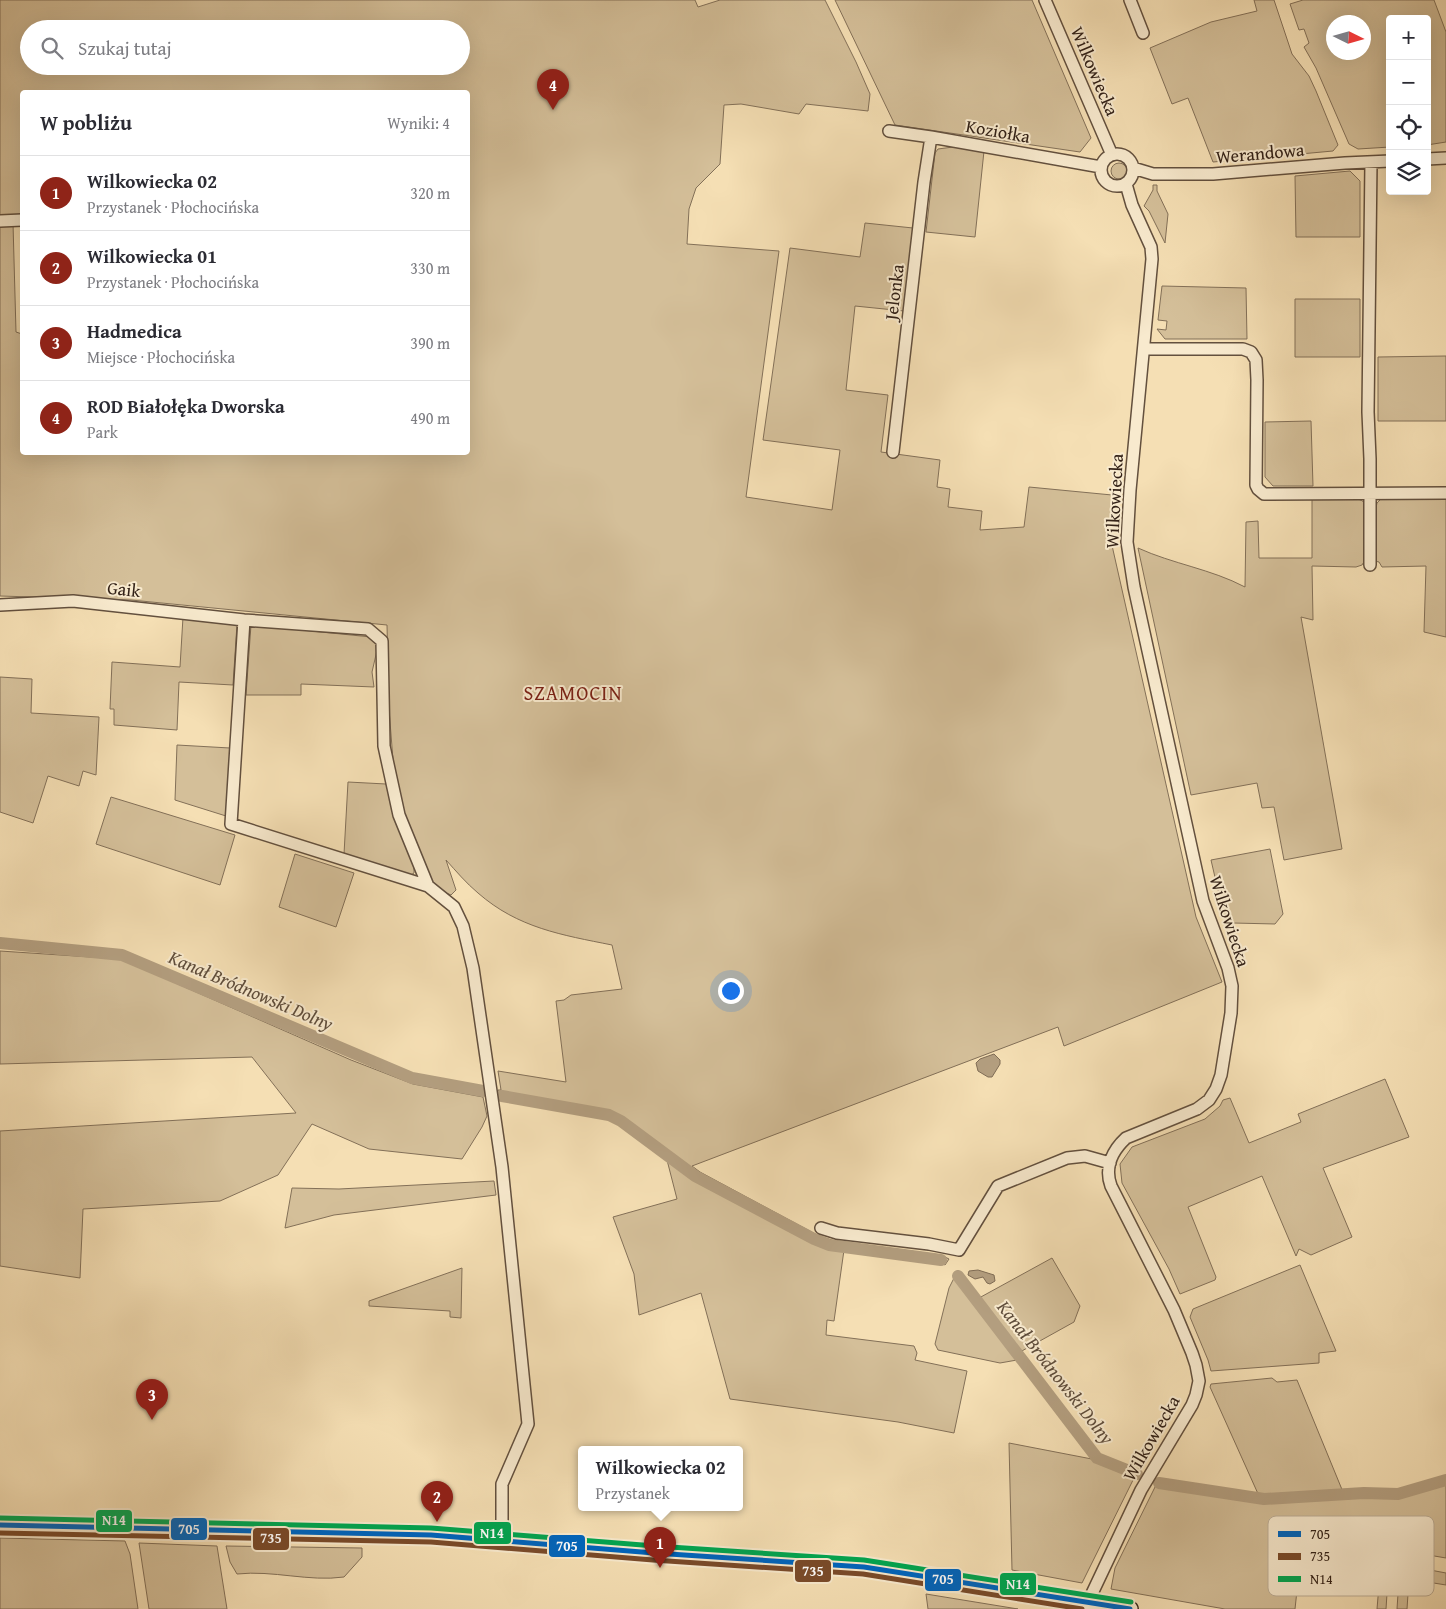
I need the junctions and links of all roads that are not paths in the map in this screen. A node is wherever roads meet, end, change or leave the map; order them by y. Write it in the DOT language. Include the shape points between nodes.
graph roads {
  1 [pos="1045,0"];
  2 [pos="1130,0"];
  3 [pos="1143,33"];
  4 [pos="889,131"];
  5 [pos="931,137"];
  6 [pos="1112,155"];
  7 [pos="1446,158"];
  8 [pos="1431,159"];
  9 [pos="1386,161"];
  10 [pos="1370,162"];
  11 [pos="1101,167"];
  12 [pos="1133,168"];
  13 [pos="1126,184"];
  14 [pos="20,220"];
  15 [pos="0,221"];
  16 [pos="1145,348"];
  17 [pos="893,452"];
  18 [pos="1370,493"];
  19 [pos="1446,493"];
  20 [pos="1370,565"];
  21 [pos="0,605"];
  22 [pos="244,620"];
  23 [pos="428,886"];
  24 [pos="1110,1163"];
  25 [pos="821,1228"];
  26 [pos="0,1525"];
  27 [pos="502,1541"];
  28 [pos="1088,1602"];
  29 [pos="1130,1609"];
  1 -- 6 [label="street, Wilkowiecka"];
  2 -- 3 [label="street"];
  4 -- 5 [label="street, Koziołka"];
  5 -- 11 [label="street, Koziołka"];
  5 -- 17 [label="street, Jelonka"];
  6 -- 11 [label="street"];
  6 -- 12 [label="street" via="1123,155"];
  7 -- 8 [label="street"];
  9 -- 10 [label="street, Werandowa"];
  10 -- 12 [label="street, Werandowa" via="1214,174 1154,174"];
  10 -- 18 [label="street"];
  11 -- 13 [label="street" via="1102,176 1108,184 1117,187"];
  12 -- 13 [label="street" via="1132,178"];
  13 -- 16 [label="street, Wilkowiecka" via="1151,247"];
  14 -- 15 [label="street"];
  16 -- 18 [label="street" via="1243,348 1251,352 1256,360 1257,380 1256,485 1264,494"];
  16 -- 24 [label="street, Wilkowiecka" via="1127,542 1203,901 1232,986 1231,1013 1221,1075 1209,1100 1197,1109 1126,1138"];
  18 -- 19 [label="street"];
  18 -- 20 [label="street"];
  21 -- 22 [label="street, Gaik" via="73,601"];
  22 -- 23 [label="street, Gaik" via="368,629 382,641 384,746 399,815"];
  22 -- 23 [label="street" via="231,824"];
  23 -- 27 [label="street" via="454,907 463,926 473,968 502,1167 528,1424 502,1484"];
  24 -- 25 [label="street" via="1086,1156 1067,1158 998,1186 959,1250"];
  24 -- 28 [label="street, Wilkowiecka" via="1111,1186 1174,1310 1199,1381 1192,1405 1141,1490"];
  26 -- 27 [label="main road" via="431,1535"];
  27 -- 28 [label="main road" via="864,1567"];
  28 -- 29 [label="main road"];
}
